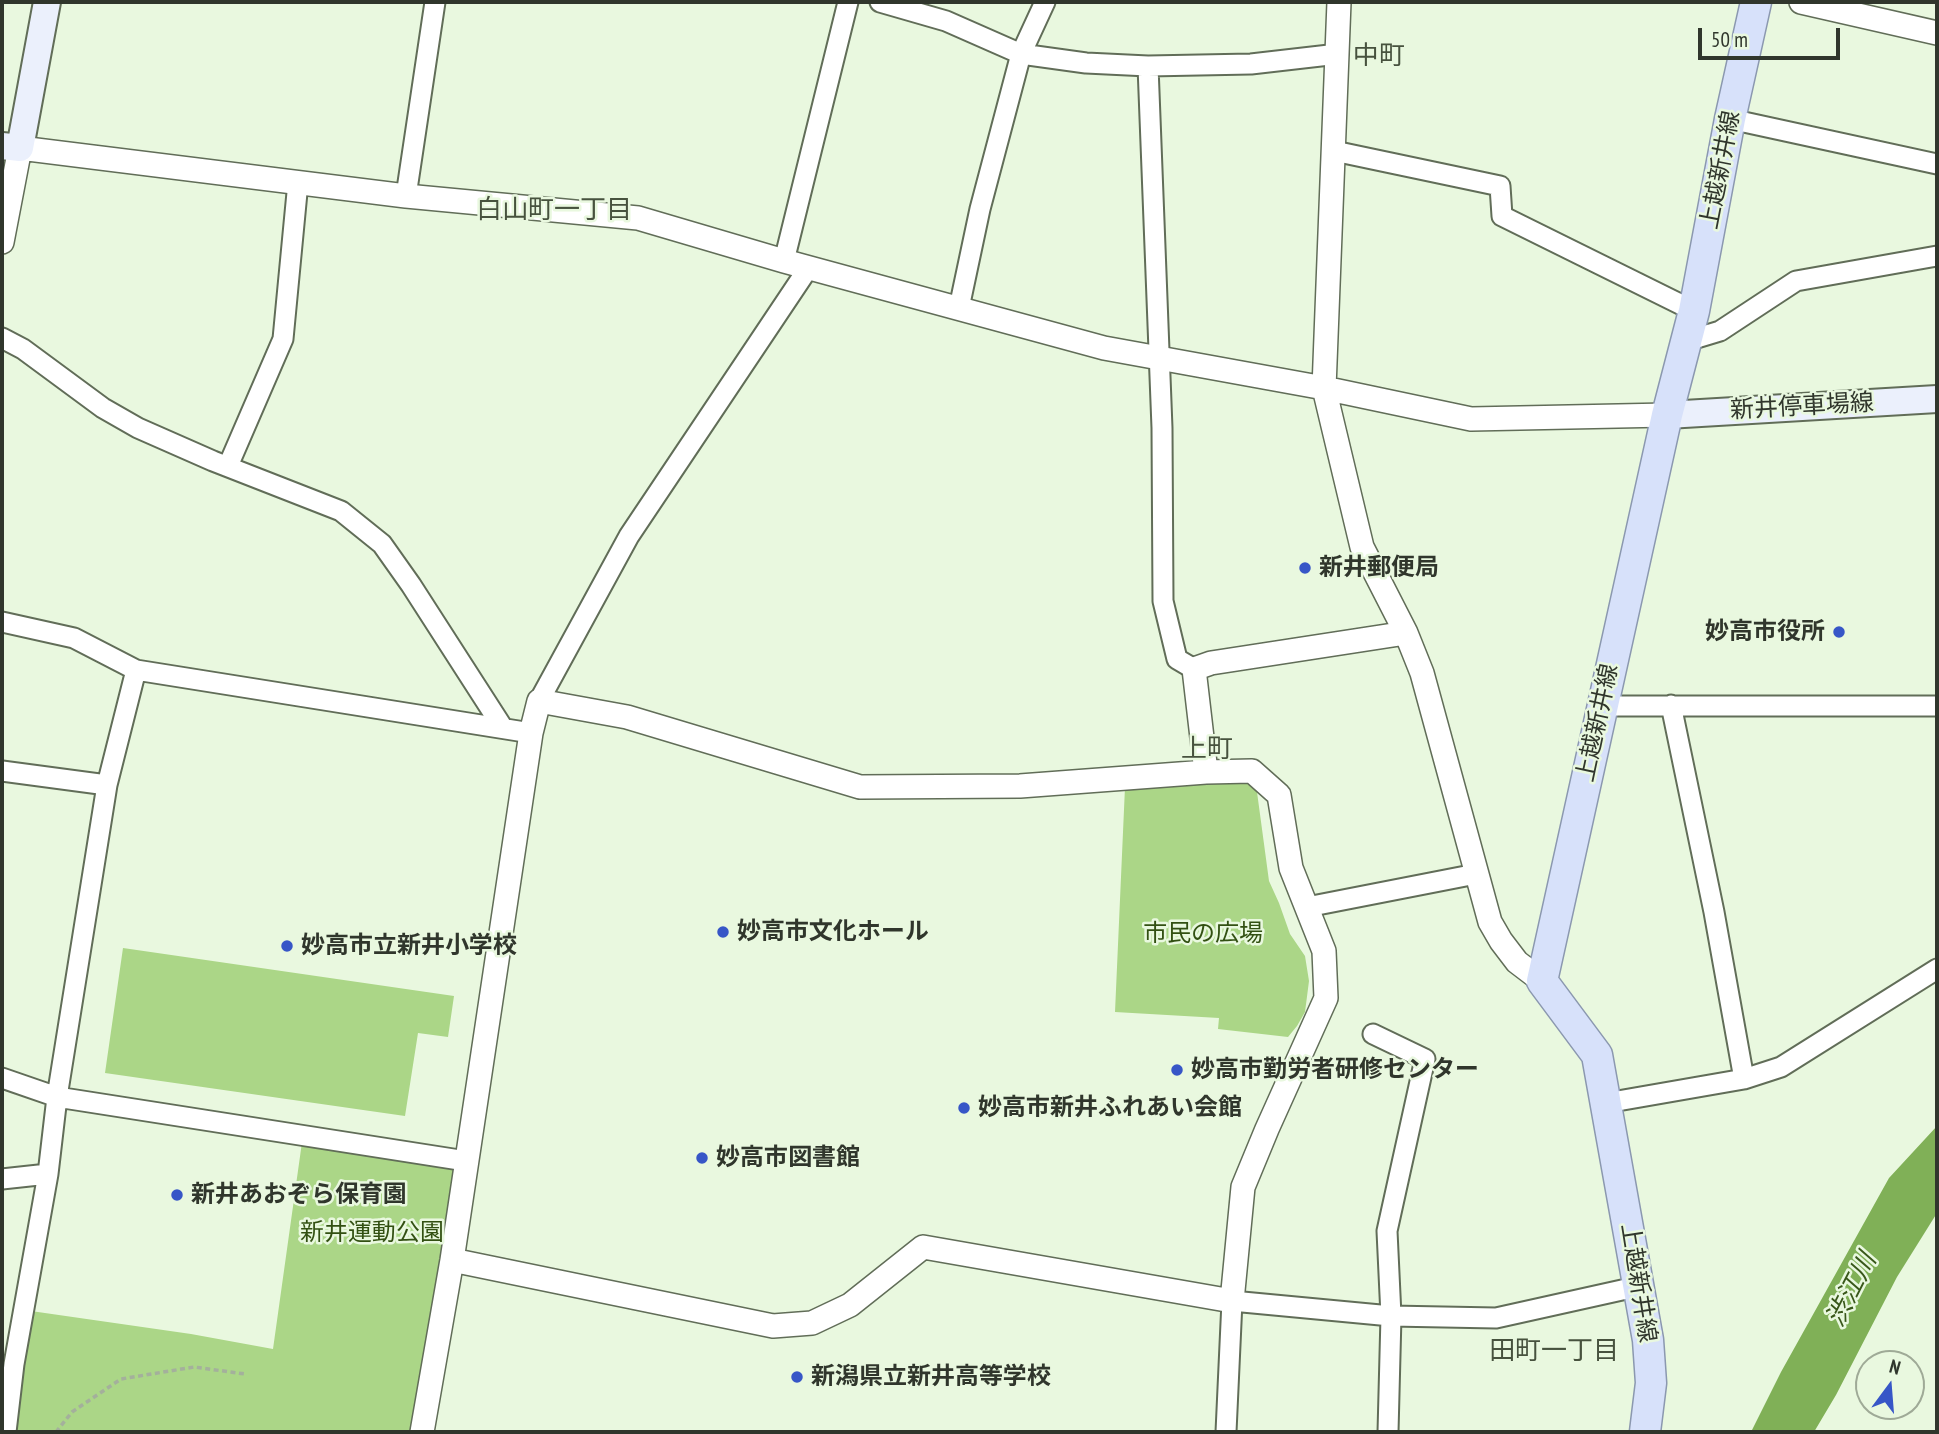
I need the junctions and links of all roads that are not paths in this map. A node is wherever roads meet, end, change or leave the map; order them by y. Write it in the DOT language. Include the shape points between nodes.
graph roads {
  1 [pos="47,2"];
  2 [pos="435,2"];
  3 [pos="848,2"];
  4 [pos="880,2"];
  5 [pos="1045,2"];
  6 [pos="1339,2"];
  7 [pos="1756,2"];
  8 [pos="1801,2"];
  9 [pos="1937,33"];
  10 [pos="1021,54"];
  11 [pos="1338,54"];
  12 [pos="1148,66"];
  13 [pos="1730,119"];
  14 [pos="11,147"];
  15 [pos="1334,151"];
  16 [pos="1937,164"];
  17 [pos="298,182"];
  18 [pos="406,196"];
  19 [pos="2,242"];
  20 [pos="1937,256"];
  21 [pos="784,261"];
  22 [pos="809,267"];
  23 [pos="959,308"];
  24 [pos="1694,310"];
  25 [pos="2,338"];
  26 [pos="1687,341"];
  27 [pos="1158,358"];
  28 [pos="1324,388"];
  29 [pos="1937,399"];
  30 [pos="1667,415"];
  31 [pos="228,466"];
  32 [pos="2,622"];
  33 [pos="1406,633"];
  34 [pos="1194,669"];
  35 [pos="136,670"];
  36 [pos="539,701"];
  37 [pos="1671,705"];
  38 [pos="1601,706"];
  39 [pos="1937,706"];
  40 [pos="503,729"];
  41 [pos="531,733"];
  42 [pos="2,771"];
  43 [pos="1206,772"];
  44 [pos="107,785"];
  45 [pos="1476,874"];
  46 [pos="1307,907"];
  47 [pos="1937,969"];
  48 [pos="1542,981"];
  49 [pos="1374,1034"];
  50 [pos="2,1078"];
  51 [pos="1744,1079"];
  52 [pos="57,1097"];
  53 [pos="1606,1103"];
  54 [pos="466,1161"];
  55 [pos="48,1174"];
  56 [pos="2,1179"];
  57 [pos="452,1260"];
  58 [pos="1640,1286"];
  59 [pos="1232,1301"];
  60 [pos="1391,1316"];
  61 [pos="8,1366"];
  62 [pos="6,1432"];
  63 [pos="422,1432"];
  64 [pos="1226,1432"];
  65 [pos="1388,1432"];
  66 [pos="1645,1432"];
  1 -- 14 [label="main road"];
  2 -- 18 [label="street"];
  3 -- 21 [label="street"];
  4 -- 10 [label="street" via="946,21"];
  5 -- 10 [label="street"];
  6 -- 11 [label="street"];
  7 -- 13 [label="main road, 上越新井線"];
  8 -- 9 [label="street"];
  10 -- 12 [label="street"];
  10 -- 23 [label="street"];
  11 -- 12 [label="street" via="1251,64"];
  11 -- 15 [label="street"];
  12 -- 27 [label="street"];
  13 -- 16 [label="street"];
  13 -- 24 [label="main road, 上越新井線"];
  14 -- 17 [label="street"];
  14 -- 19 [label="street"];
  15 -- 24 [label="street" via="1500,186 1502,216"];
  15 -- 28 [label="street"];
  17 -- 18 [label="street"];
  17 -- 31 [label="street" via="283,339"];
  18 -- 21 [label="street" via="638,218"];
  20 -- 26 [label="street" via="1796,281 1720,331"];
  21 -- 22 [label="street"];
  22 -- 23 [label="street"];
  22 -- 36 [label="street" via="629,536"];
  23 -- 27 [label="street"];
  24 -- 26 [label="main road, 上越新井線"];
  25 -- 31 [label="street" via="138,428"];
  26 -- 30 [label="main road, 上越新井線"];
  27 -- 28 [label="street"];
  27 -- 34 [label="street" via="1163,601 1177,659"];
  28 -- 30 [label="street" via="1471,419"];
  28 -- 33 [label="street" via="1362,547"];
  29 -- 30 [label="main road, 新井停車場線"];
  30 -- 38 [label="main road, 上越新井線"];
  31 -- 40 [label="street" via="341,511 382,544"];
  32 -- 35 [label="street" via="74,638"];
  33 -- 34 [label="street"];
  33 -- 45 [label="street" via="1422,673"];
  34 -- 43 [label="street"];
  35 -- 40 [label="street"];
  35 -- 44 [label="street"];
  36 -- 41 [label="street"];
  36 -- 43 [label="street" via="627,717 860,788 1020,786"];
  37 -- 38 [label="street"];
  37 -- 39 [label="street"];
  37 -- 51 [label="street"];
  38 -- 48 [label="main road, 上越新井線"];
  40 -- 41 [label="street"];
  41 -- 54 [label="street"];
  42 -- 44 [label="street"];
  43 -- 46 [label="street" via="1252,771 1279,795 1291,868"];
  44 -- 52 [label="street"];
  45 -- 46 [label="street"];
  45 -- 48 [label="street" via="1490,922 1501,941 1517,962"];
  46 -- 59 [label="street" via="1324,951 1326,998 1243,1188"];
  47 -- 51 [label="street" via="1781,1068"];
  48 -- 53 [label="main road, 上越新井線" via="1597,1055"];
  49 -- 60 [label="street" via="1425,1059 1387,1231"];
  50 -- 52 [label="street"];
  51 -- 53 [label="street"];
  52 -- 54 [label="street"];
  52 -- 55 [label="street"];
  53 -- 58 [label="main road, 上越新井線"];
  54 -- 57 [label="street"];
  55 -- 56 [label="street"];
  55 -- 61 [label="street"];
  57 -- 59 [label="street" via="774,1326 812,1323 850,1305 923,1247"];
  57 -- 63 [label="street"];
  58 -- 60 [label="street" via="1496,1318"];
  58 -- 66 [label="main road, 上越新井線" via="1651,1383"];
  59 -- 60 [label="street"];
  59 -- 64 [label="street"];
  60 -- 65 [label="street"];
  61 -- 62 [label="street"];
}
